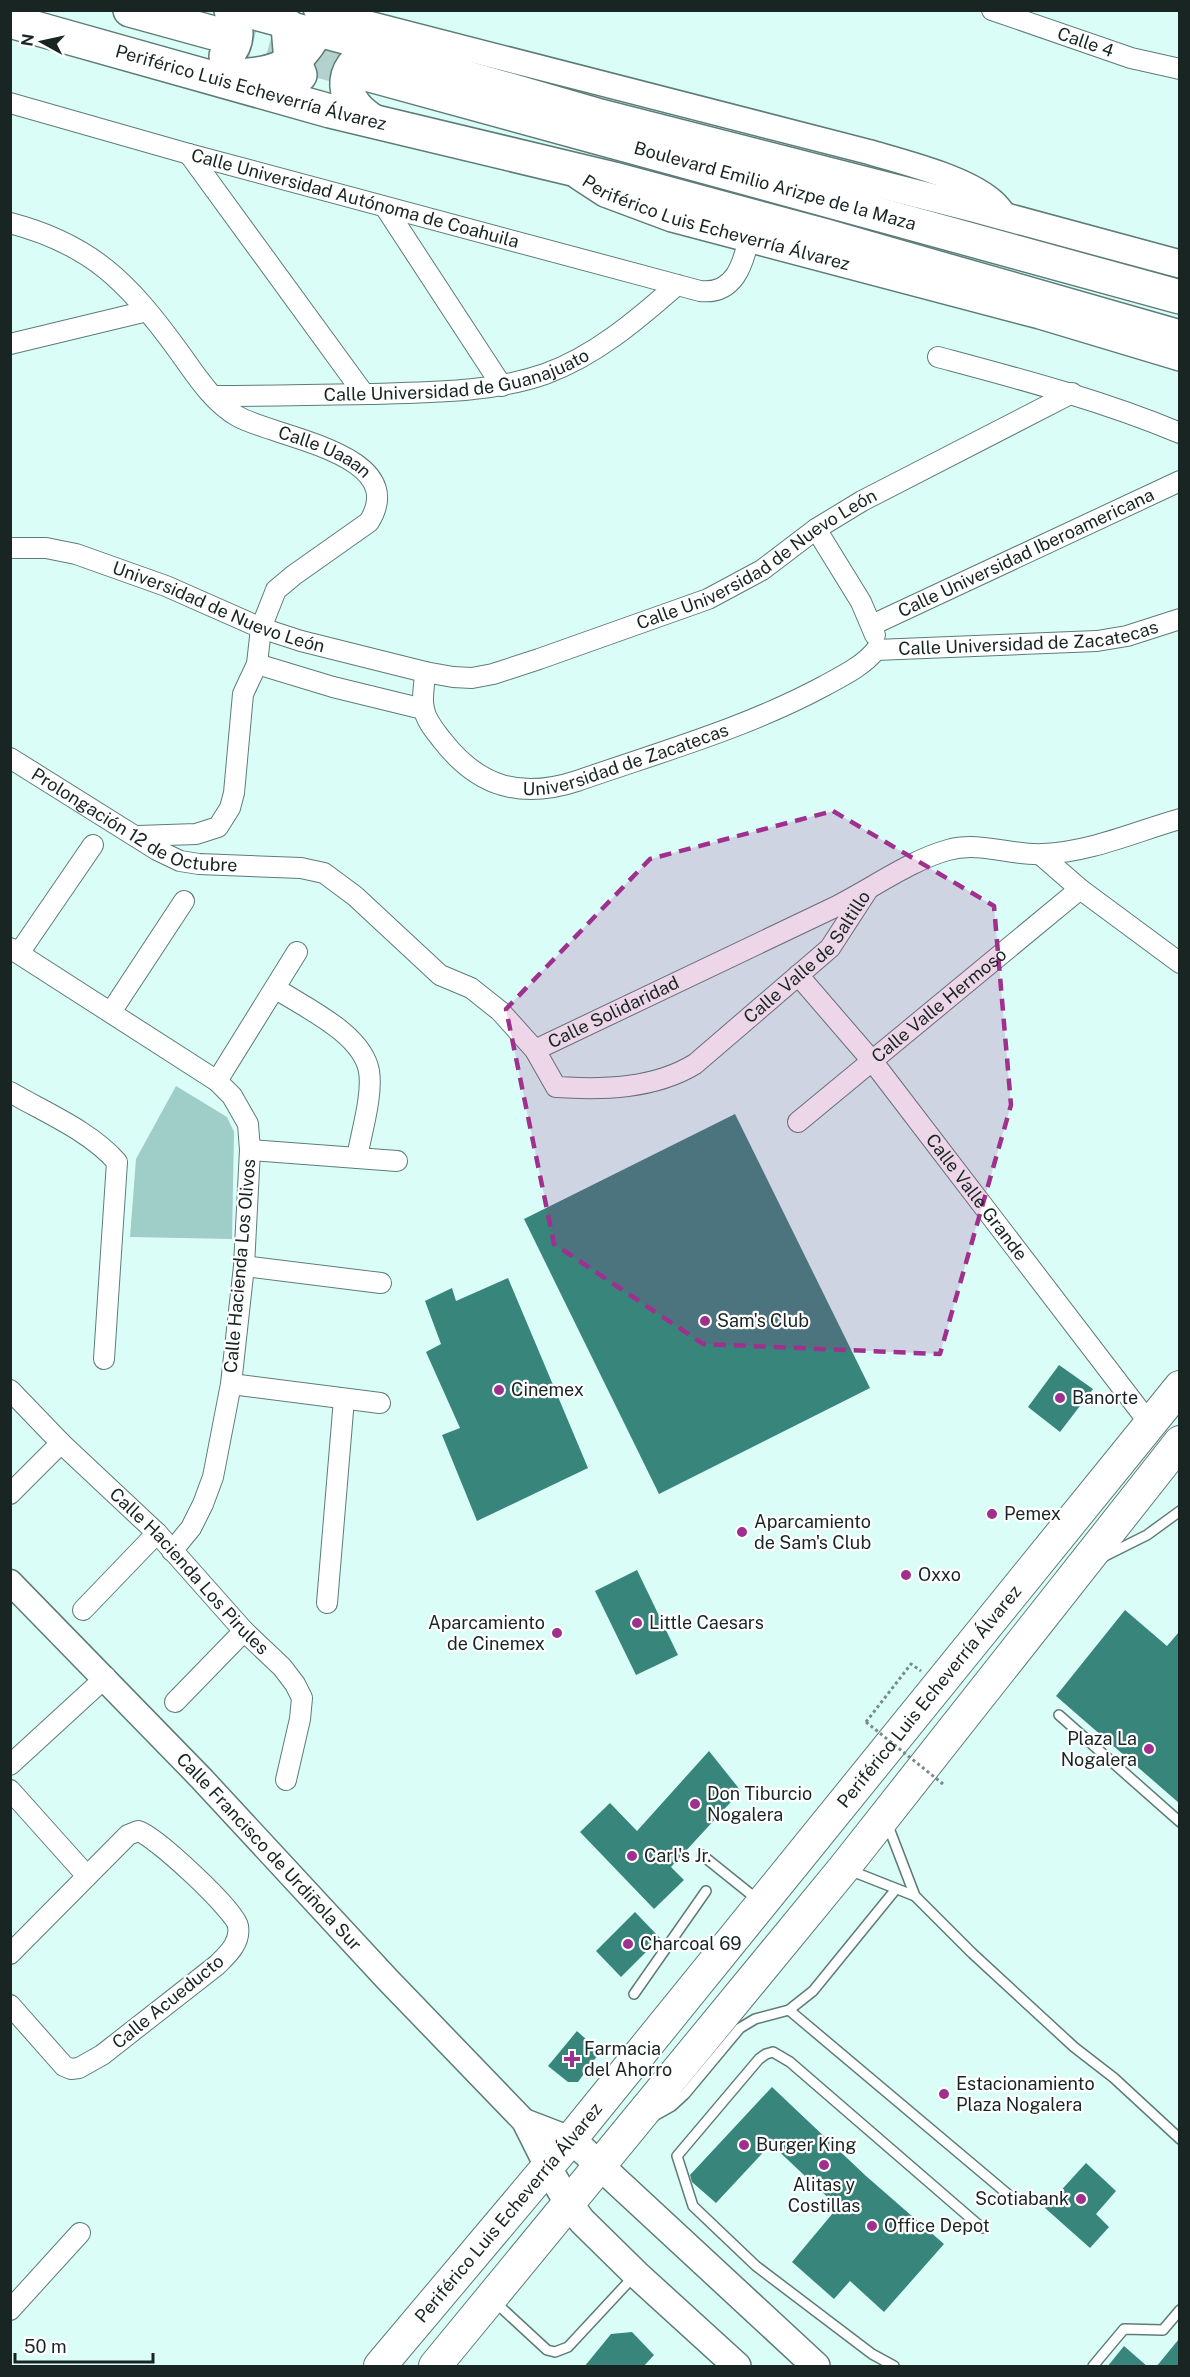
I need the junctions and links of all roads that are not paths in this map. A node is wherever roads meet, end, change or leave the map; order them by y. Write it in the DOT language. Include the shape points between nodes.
graph roads {
  1 [pos="130,10"];
  2 [pos="992,10"];
  3 [pos="309,17"];
  4 [pos="228,19"];
  5 [pos="10,21"];
  6 [pos="293,62"];
  7 [pos="374,62"];
  8 [pos="1179,69"];
  9 [pos="200,75"];
  10 [pos="10,103"];
  11 [pos="330,111"];
  12 [pos="370,119"];
  13 [pos="189,154"];
  14 [pos="566,167"];
  15 [pos="385,207"];
  16 [pos="1007,218"];
  17 [pos="10,223"];
  18 [pos="749,238"];
  19 [pos="1179,264"];
  20 [pos="677,285"];
  21 [pos="1179,297"];
  22 [pos="147,311"];
  23 [pos="1179,337"];
  24 [pos="10,344"];
  25 [pos="938,357"];
  26 [pos="1179,357"];
  27 [pos="502,386"];
  28 [pos="1072,393"];
  29 [pos="364,394"];
  30 [pos="213,396"];
  31 [pos="1179,433"];
  32 [pos="1179,481"];
  33 [pos="816,529"];
  34 [pos="10,548"];
  35 [pos="1179,619"];
  36 [pos="872,625"];
  37 [pos="261,628"];
  38 [pos="876,650"];
  39 [pos="257,664"];
  40 [pos="425,672"];
  41 [pos="423,709"];
  42 [pos="10,758"];
  43 [pos="1179,819"];
  44 [pos="138,836"];
  45 [pos="93,845"];
  46 [pos="1041,855"];
  47 [pos="266,867"];
  48 [pos="1080,889"];
  49 [pos="867,891"];
  50 [pos="184,901"];
  51 [pos="15,951"];
  52 [pos="297,952"];
  53 [pos="1179,963"];
  54 [pos="798,975"];
  55 [pos="275,988"];
  56 [pos="111,1012"];
  57 [pos="535,1050"];
  58 [pos="873,1062"];
  59 [pos="217,1081"];
  60 [pos="10,1092"];
  61 [pos="798,1122"];
  62 [pos="250,1150"];
  63 [pos="357,1158"];
  64 [pos="398,1161"];
  65 [pos="244,1266"];
  66 [pos="381,1283"];
  67 [pos="105,1359"];
  68 [pos="231,1384"];
  69 [pos="1179,1387"];
  70 [pos="10,1390"];
  71 [pos="344,1399"];
  72 [pos="380,1403"];
  73 [pos="1149,1424"];
  74 [pos="1179,1442"];
  75 [pos="61,1443"];
  76 [pos="10,1494"];
  77 [pos="1179,1511"];
  78 [pos="157,1533"];
  79 [pos="172,1551"];
  80 [pos="1079,1568"];
  81 [pos="10,1582"];
  82 [pos="327,1603"];
  83 [pos="83,1610"];
  84 [pos="244,1631"];
  85 [pos="106,1677"];
  86 [pos="175,1702"];
  87 [pos="1059,1716"];
  88 [pos="10,1765"];
  89 [pos="286,1780"];
  90 [pos="10,1790"];
  91 [pos="841,1804"];
  92 [pos="884,1816"];
  93 [pos="1179,1822"];
  94 [pos="702,1855"];
  95 [pos="844,1868"];
  96 [pos="87,1876"];
  97 [pos="896,1889"];
  98 [pos="706,1891"];
  99 [pos="915,1896"];
  100 [pos="762,1904"];
  101 [pos="10,1954"];
  102 [pos="634,1994"];
  103 [pos="10,2005"];
  104 [pos="789,2010"];
  105 [pos="524,2121"];
  106 [pos="634,2124"];
  107 [pos="571,2139"];
  108 [pos="1179,2139"];
  109 [pos="599,2166"];
  110 [pos="547,2167"];
  111 [pos="1010,2196"];
  112 [pos="569,2204"];
  113 [pos="982,2228"];
  114 [pos="80,2233"];
  115 [pos="636,2274"];
  116 [pos="491,2298"];
  117 [pos="10,2310"];
  118 [pos="1179,2310"];
  119 [pos="380,2367"];
  120 [pos="435,2367"];
  121 [pos="737,2367"];
  122 [pos="816,2367"];
  123 [pos="894,2367"];
  124 [pos="1093,2367"];
  1 -- 4 [label="highway"];
  2 -- 8 [label="street, Calle 4" via="1131,58"];
  3 -- 4 [label="main road"];
  3 -- 6 [label="highway"];
  3 -- 7 [label="main road"];
  3 -- 16 [label="street" via="868,152 975,189 992,200"];
  4 -- 9 [label="highway" via="237,28 236,42 229,54"];
  5 -- 9 [label="highway, Periférico Luis Echeverría Álvarez"];
  6 -- 9 [label="highway" via="265,73"];
  6 -- 11 [label="highway" via="311,92"];
  7 -- 12 [label="highway" via="363,54 352,65 347,80 348,96 357,110"];
  7 -- 16 [label="main road" via="597,112"];
  7 -- 21 [label="highway, Boulevard Emilio Arizpe de la Maza"];
  9 -- 11 [label="highway, Periférico Luis Echeverría Álvarez"];
  10 -- 13 [label="street, Calle Universidad Autónoma de Coahuila"];
  11 -- 12 [label="highway, Periférico Luis Echeverría Álvarez"];
  12 -- 14 [label="highway, Periférico Luis Echeverría Álvarez"];
  13 -- 15 [label="street, Calle Universidad Autónoma de Coahuila"];
  13 -- 29 [label="street"];
  14 -- 18 [label="main road, Periférico Luis Echeverría Álvarez" via="606,193 636,206"];
  14 -- 23 [label="highway, Boulevard Emilio Arizpe de la Maza" via="926,263"];
  15 -- 20 [label="street, Calle Universidad Autónoma de Coahuila"];
  15 -- 27 [label="street"];
  16 -- 19 [label="main road"];
  17 -- 22 [label="street, Calle Uaaan" via="39,231 86,253 108,268"];
  18 -- 20 [label="street, Calle Universidad Autónoma de Coahuila" via="737,272 720,290 700,291"];
  18 -- 26 [label="main road, Periférico Luis Echeverría Álvarez" via="1040,315"];
  20 -- 27 [label="street, Calle Universidad de Guanajuato" via="635,322 592,350 546,373"];
  22 -- 24 [label="street"];
  22 -- 30 [label="street, Calle Uaaan"];
  25 -- 28 [label="street"];
  27 -- 29 [label="street, Calle Universidad de Guanajuato"];
  28 -- 31 [label="street"];
  28 -- 33 [label="street, Calle Universidad de Nuevo León" via="862,501"];
  29 -- 30 [label="street, Calle Universidad de Guanajuato"];
  30 -- 37 [label="street, Calle Uaaan" via="223,407 252,424 309,441 345,457 368,477 378,497 369,522 276,590"];
  32 -- 36 [label="street, Calle Universidad Iberoamericana"];
  33 -- 36 [label="street"];
  33 -- 40 [label="street, Calle Universidad de Nuevo León" via="762,570 708,599 660,617 493,674 453,678"];
  34 -- 37 [label="street, Universidad de Nuevo León" via="46,548 76,554 166,586"];
  35 -- 38 [label="street, Calle Universidad de Zacatecas" via="1097,641"];
  36 -- 38 [label="street"];
  37 -- 39 [label="street, Calle Uaaan"];
  37 -- 40 [label="street, Universidad de Nuevo León"];
  38 -- 41 [label="street, Universidad de Zacatecas" via="852,670 782,707 729,729 556,788 535,791 502,785 470,768 448,748"];
  39 -- 41 [label="street"];
  39 -- 44 [label="street, Calle Uaaan" via="243,694 234,794 218,827 196,834"];
  40 -- 41 [label="street"];
  42 -- 44 [label="street, Prolongación 12 de Octubre"];
  43 -- 46 [label="street" via="1101,845"];
  44 -- 47 [label="street, Prolongación 12 de Octubre" via="180,861"];
  45 -- 51 [label="street"];
  46 -- 48 [label="street"];
  46 -- 49 [label="street, Calle Valle de Saltillo" via="975,847 951,849 925,858"];
  47 -- 57 [label="street, Calle Solidaridad" via="301,868 332,878 441,975 471,988 500,1011"];
  48 -- 53 [label="street"];
  48 -- 58 [label="street, Calle Valle Hermoso"];
  49 -- 54 [label="street, Calle Valle de Saltillo" via="830,948"];
  49 -- 57 [label="street, Calle Solidaridad"];
  50 -- 56 [label="street"];
  51 -- 56 [label="street, Calle Hacienda Los Olivos"];
  52 -- 55 [label="street"];
  54 -- 57 [label="street, Calle Valle de Saltillo" via="677,1075 633,1085 556,1087"];
  54 -- 58 [label="street, Calle Valle Grande"];
  55 -- 59 [label="street"];
  55 -- 63 [label="street" via="352,1040 364,1057 369,1073"];
  56 -- 59 [label="street, Calle Hacienda Los Olivos"];
  58 -- 61 [label="street, Calle Valle Hermoso"];
  58 -- 73 [label="street, Calle Valle Grande"];
  59 -- 62 [label="street, Calle Hacienda Los Olivos" via="242,1111 248,1124"];
  60 -- 67 [label="street" via="90,1138 117,1162"];
  62 -- 63 [label="street"];
  62 -- 65 [label="street, Calle Hacienda Los Olivos"];
  63 -- 64 [label="street"];
  65 -- 66 [label="street"];
  65 -- 68 [label="street, Calle Hacienda Los Olivos"];
  68 -- 71 [label="street"];
  68 -- 79 [label="street, Calle Hacienda Los Olivos" via="204,1504"];
  69 -- 73 [label="main road, Periférico Luis Echeverría Álvarez"];
  70 -- 75 [label="street, Calle Hacienda Los Pirules"];
  71 -- 72 [label="street"];
  71 -- 82 [label="street"];
  73 -- 91 [label="main road, Periférico Luis Echeverría Álvarez"];
  74 -- 80 [label="main road, Periférico Luis Echeverría Álvarez"];
  75 -- 76 [label="street"];
  75 -- 78 [label="street, Calle Hacienda Los Pirules"];
  77 -- 80 [label="lane" via="1147,1535"];
  78 -- 79 [label="street, Calle Hacienda Los Pirules"];
  78 -- 83 [label="street"];
  79 -- 84 [label="street, Calle Hacienda Los Pirules"];
  80 -- 92 [label="main road, Periférico Luis Echeverría Álvarez"];
  81 -- 85 [label="street, Calle Francisco de Urdiñola Sur"];
  84 -- 86 [label="street"];
  84 -- 89 [label="street, Calle Hacienda Los Pirules" via="282,1667 302,1698"];
  85 -- 88 [label="street"];
  85 -- 105 [label="street, Calle Francisco de Urdiñola Sur"];
  87 -- 93 [label="lane"];
  90 -- 96 [label="street"];
  91 -- 95 [label="main road" via="837,1832"];
  91 -- 100 [label="main road, Periférico Luis Echeverría Álvarez"];
  92 -- 95 [label="main road, Periférico Luis Echeverría Álvarez"];
  92 -- 99 [label="lane"];
  94 -- 100 [label="lane"];
  95 -- 97 [label="lane"];
  95 -- 106 [label="main road, Periférico Luis Echeverría Álvarez"];
  96 -- 101 [label="street, Calle Acueducto"];
  96 -- 103 [label="street, Calle Acueducto" via="128,1835 144,1832 226,1906 238,1926 238,1939 217,1965 102,2055 79,2068 59,2062"];
  97 -- 99 [label="lane"];
  97 -- 104 [label="lane" via="813,1991"];
  98 -- 102 [label="lane"];
  99 -- 108 [label="lane" via="1074,2048 1114,2078"];
  100 -- 107 [label="main road, Periférico Luis Echeverría Álvarez"];
  104 -- 106 [label="lane" via="748,2022 672,2106"];
  104 -- 111 [label="lane"];
  105 -- 107 [label="street, Calle Francisco de Urdiñola Sur"];
  105 -- 110 [label="street, Calle Francisco de Urdiñola Sur"];
  106 -- 109 [label="main road, Periférico Luis Echeverría Álvarez"];
  107 -- 109 [label="main road"];
  107 -- 110 [label="main road, Periférico Luis Echeverría Álvarez"];
  109 -- 112 [label="main road, Periférico Luis Echeverría Álvarez"];
  109 -- 122 [label="main road"];
  110 -- 112 [label="main road"];
  110 -- 119 [label="main road, Periférico Luis Echeverría Álvarez"];
  112 -- 115 [label="main road"];
  112 -- 116 [label="main road, Periférico Luis Echeverría Álvarez"];
  113 -- 123 [label="lane" via="807,2076 773,2052 759,2059 677,2156 693,2206 756,2266"];
  114 -- 117 [label="street"];
  115 -- 116 [label="lane" via="568,2347 555,2352 547,2350"];
  115 -- 121 [label="main road"];
  116 -- 120 [label="main road, Periférico Luis Echeverría Álvarez"];
  118 -- 124 [label="lane" via="1163,2330 1124,2329"];
}
